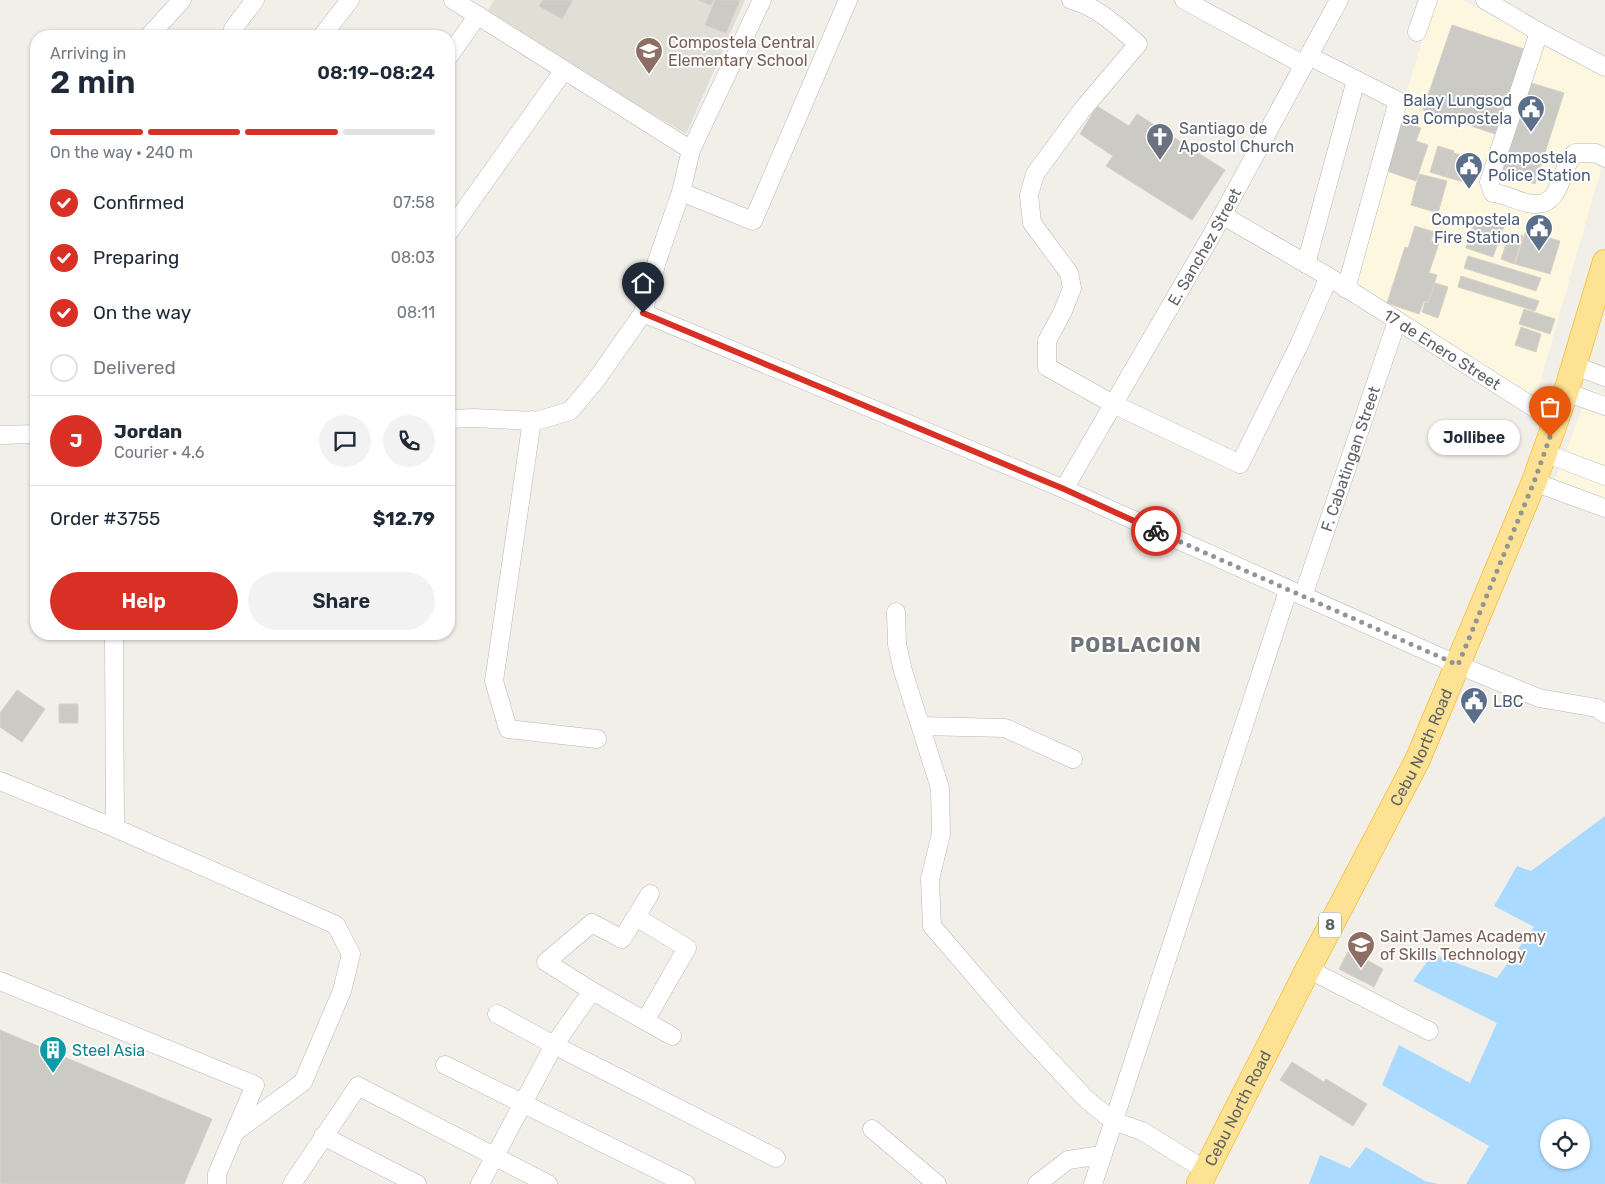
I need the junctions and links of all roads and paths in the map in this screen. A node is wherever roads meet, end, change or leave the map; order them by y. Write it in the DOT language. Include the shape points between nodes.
graph roads {
  1 [pos="182,0"];
  2 [pos="255,0"];
  3 [pos="350,0"];
  4 [pos="453,0"];
  5 [pos="762,0"];
  6 [pos="848,0"];
  7 [pos="1070,0"];
  8 [pos="1184,0"];
  9 [pos="1339,0"];
  10 [pos="1428,0"];
  11 [pos="1485,0"];
  12 [pos="478,15"];
  13 [pos="233,29"];
  14 [pos="154,30"];
  15 [pos="327,30"];
  16 [pos="1417,32"];
  17 [pos="1539,32"];
  18 [pos="455,48"];
  19 [pos="1306,61"];
  20 [pos="1605,67"];
  21 [pos="564,70"];
  22 [pos="1356,80"];
  23 [pos="691,150"];
  24 [pos="1605,158"];
  25 [pos="681,192"];
  26 [pos="1222,215"];
  27 [pos="455,224"];
  28 [pos="1605,262"];
  29 [pos="1306,264"];
  30 [pos="1329,278"];
  31 [pos="1346,289"];
  32 [pos="643,313"];
  33 [pos="1397,321"];
  34 [pos="1573,365"];
  35 [pos="1605,377"];
  36 [pos="1566,392"];
  37 [pos="1113,404"];
  38 [pos="1605,406"];
  39 [pos="455,419"];
  40 [pos="532,420"];
  41 [pos="1555,421"];
  42 [pos="30,434"];
  43 [pos="0,435"];
  44 [pos="1544,453"];
  45 [pos="1605,476"];
  46 [pos="1534,482"];
  47 [pos="1064,489"];
  48 [pos="1605,508"];
  49 [pos="1296,594"];
  50 [pos="896,612"];
  51 [pos="114,640"];
  52 [pos="1458,665"];
  53 [pos="1602,709"];
  54 [pos="921,726"];
  55 [pos="597,739"];
  56 [pos="1073,759"];
  57 [pos="0,781"];
  58 [pos="115,828"];
  59 [pos="650,894"];
  60 [pos="636,917"];
  61 [pos="1308,968"];
  62 [pos="0,981"];
  63 [pos="592,991"];
  64 [pos="497,1014"];
  65 [pos="645,1021"];
  66 [pos="1429,1031"];
  67 [pos="672,1036"];
  68 [pos="554,1045"];
  69 [pos="445,1065"];
  70 [pos="524,1103"];
  71 [pos="1113,1121"];
  72 [pos="872,1129"];
  73 [pos="235,1132"];
  74 [pos="323,1136"];
  75 [pos="1102,1155"];
  76 [pos="493,1157"];
  77 [pos="776,1158"];
  78 [pos="1202,1177"];
  79 [pos="217,1184"];
  80 [pos="292,1184"];
  81 [pos="417,1184"];
  82 [pos="480,1184"];
  83 [pos="548,1184"];
  84 [pos="686,1184"];
  85 [pos="936,1184"];
  86 [pos="1037,1184"];
  87 [pos="1093,1184"];
  1 -- 14 [label="street"];
  2 -- 13 [label="street"];
  3 -- 15 [label="street"];
  4 -- 12 [label="street"];
  5 -- 23 [label="street"];
  6 -- 25 [label="street" via="753,221"];
  7 -- 37 [label="street" via="1106,18 1138,44 1082,110 1035,174 1029,195 1032,222 1069,272 1072,288 1047,341 1048,367"];
  8 -- 19 [label="street"];
  9 -- 19 [label="street, E. Sanchez Street"];
  10 -- 16 [label="street"];
  11 -- 17 [label="street"];
  12 -- 18 [label="street"];
  12 -- 21 [label="street"];
  17 -- 20 [label="street"];
  17 -- 24 [label="street" via="1489,187 1494,193 1541,204 1555,195 1569,158 1575,153 1596,153"];
  19 -- 22 [label="street"];
  19 -- 26 [label="street, E. Sanchez Street"];
  21 -- 23 [label="street"];
  21 -- 27 [label="street"];
  22 -- 29 [label="street"];
  22 -- 31 [label="street" via="1398,101"];
  23 -- 25 [label="street"];
  25 -- 32 [label="street"];
  26 -- 29 [label="street, 17 de Enero Street"];
  26 -- 37 [label="street, E. Sanchez Street"];
  28 -- 34 [label="highway, Cebu North Road / 8"];
  29 -- 30 [label="street, 17 de Enero Street"];
  30 -- 31 [label="street, 17 de Enero Street"];
  30 -- 37 [label="street" via="1240,464"];
  31 -- 33 [label="street, 17 de Enero Street"];
  32 -- 40 [label="street" via="570,411"];
  32 -- 47 [label="street"];
  33 -- 41 [label="street, 17 de Enero Street"];
  33 -- 49 [label="street, F. Cabatingan Street"];
  34 -- 35 [label="street"];
  34 -- 36 [label="highway, Cebu North Road / 8"];
  36 -- 38 [label="street"];
  36 -- 41 [label="highway, Cebu North Road / 8"];
  37 -- 47 [label="street, E. Sanchez Street"];
  39 -- 40 [label="street"];
  40 -- 55 [label="street" via="494,681 508,729"];
  41 -- 44 [label="highway, Cebu North Road / 8"];
  42 -- 43 [label="street"];
  44 -- 45 [label="street"];
  44 -- 46 [label="highway, Cebu North Road / 8"];
  46 -- 48 [label="street"];
  46 -- 52 [label="highway, Cebu North Road / 8"];
  47 -- 49 [label="street"];
  49 -- 52 [label="street"];
  49 -- 71 [label="street, F. Cabatingan Street"];
  50 -- 54 [label="street" via="899,653"];
  51 -- 58 [label="street"];
  52 -- 53 [label="street" via="1539,698"];
  52 -- 61 [label="highway, Cebu North Road / 8" via="1418,759"];
  54 -- 56 [label="street" via="1005,728"];
  54 -- 71 [label="street" via="940,788 941,834 930,879 932,926 1016,1024 1086,1099"];
  57 -- 58 [label="street"];
  58 -- 73 [label="street" via="336,925 352,954 342,991 303,1082"];
  59 -- 60 [label="street"];
  60 -- 63 [label="street" via="622,939 592,923 546,962"];
  60 -- 65 [label="street" via="687,948"];
  61 -- 66 [label="street"];
  61 -- 78 [label="highway, Cebu North Road / 8"];
  62 -- 73 [label="street" via="255,1084"];
  63 -- 65 [label="street"];
  63 -- 68 [label="street"];
  64 -- 68 [label="street"];
  65 -- 67 [label="street"];
  68 -- 70 [label="street"];
  68 -- 77 [label="street"];
  69 -- 70 [label="street"];
  70 -- 76 [label="street"];
  70 -- 84 [label="street"];
  71 -- 75 [label="street, F. Cabatingan Street"];
  71 -- 78 [label="street" via="1142,1131"];
  72 -- 85 [label="street"];
  73 -- 79 [label="street" via="217,1174"];
  74 -- 76 [label="street" via="358,1086"];
  74 -- 80 [label="street"];
  74 -- 81 [label="street"];
  75 -- 86 [label="street" via="1068,1160"];
  75 -- 87 [label="street, F. Cabatingan Street"];
  76 -- 82 [label="street"];
  76 -- 83 [label="street"];
}
